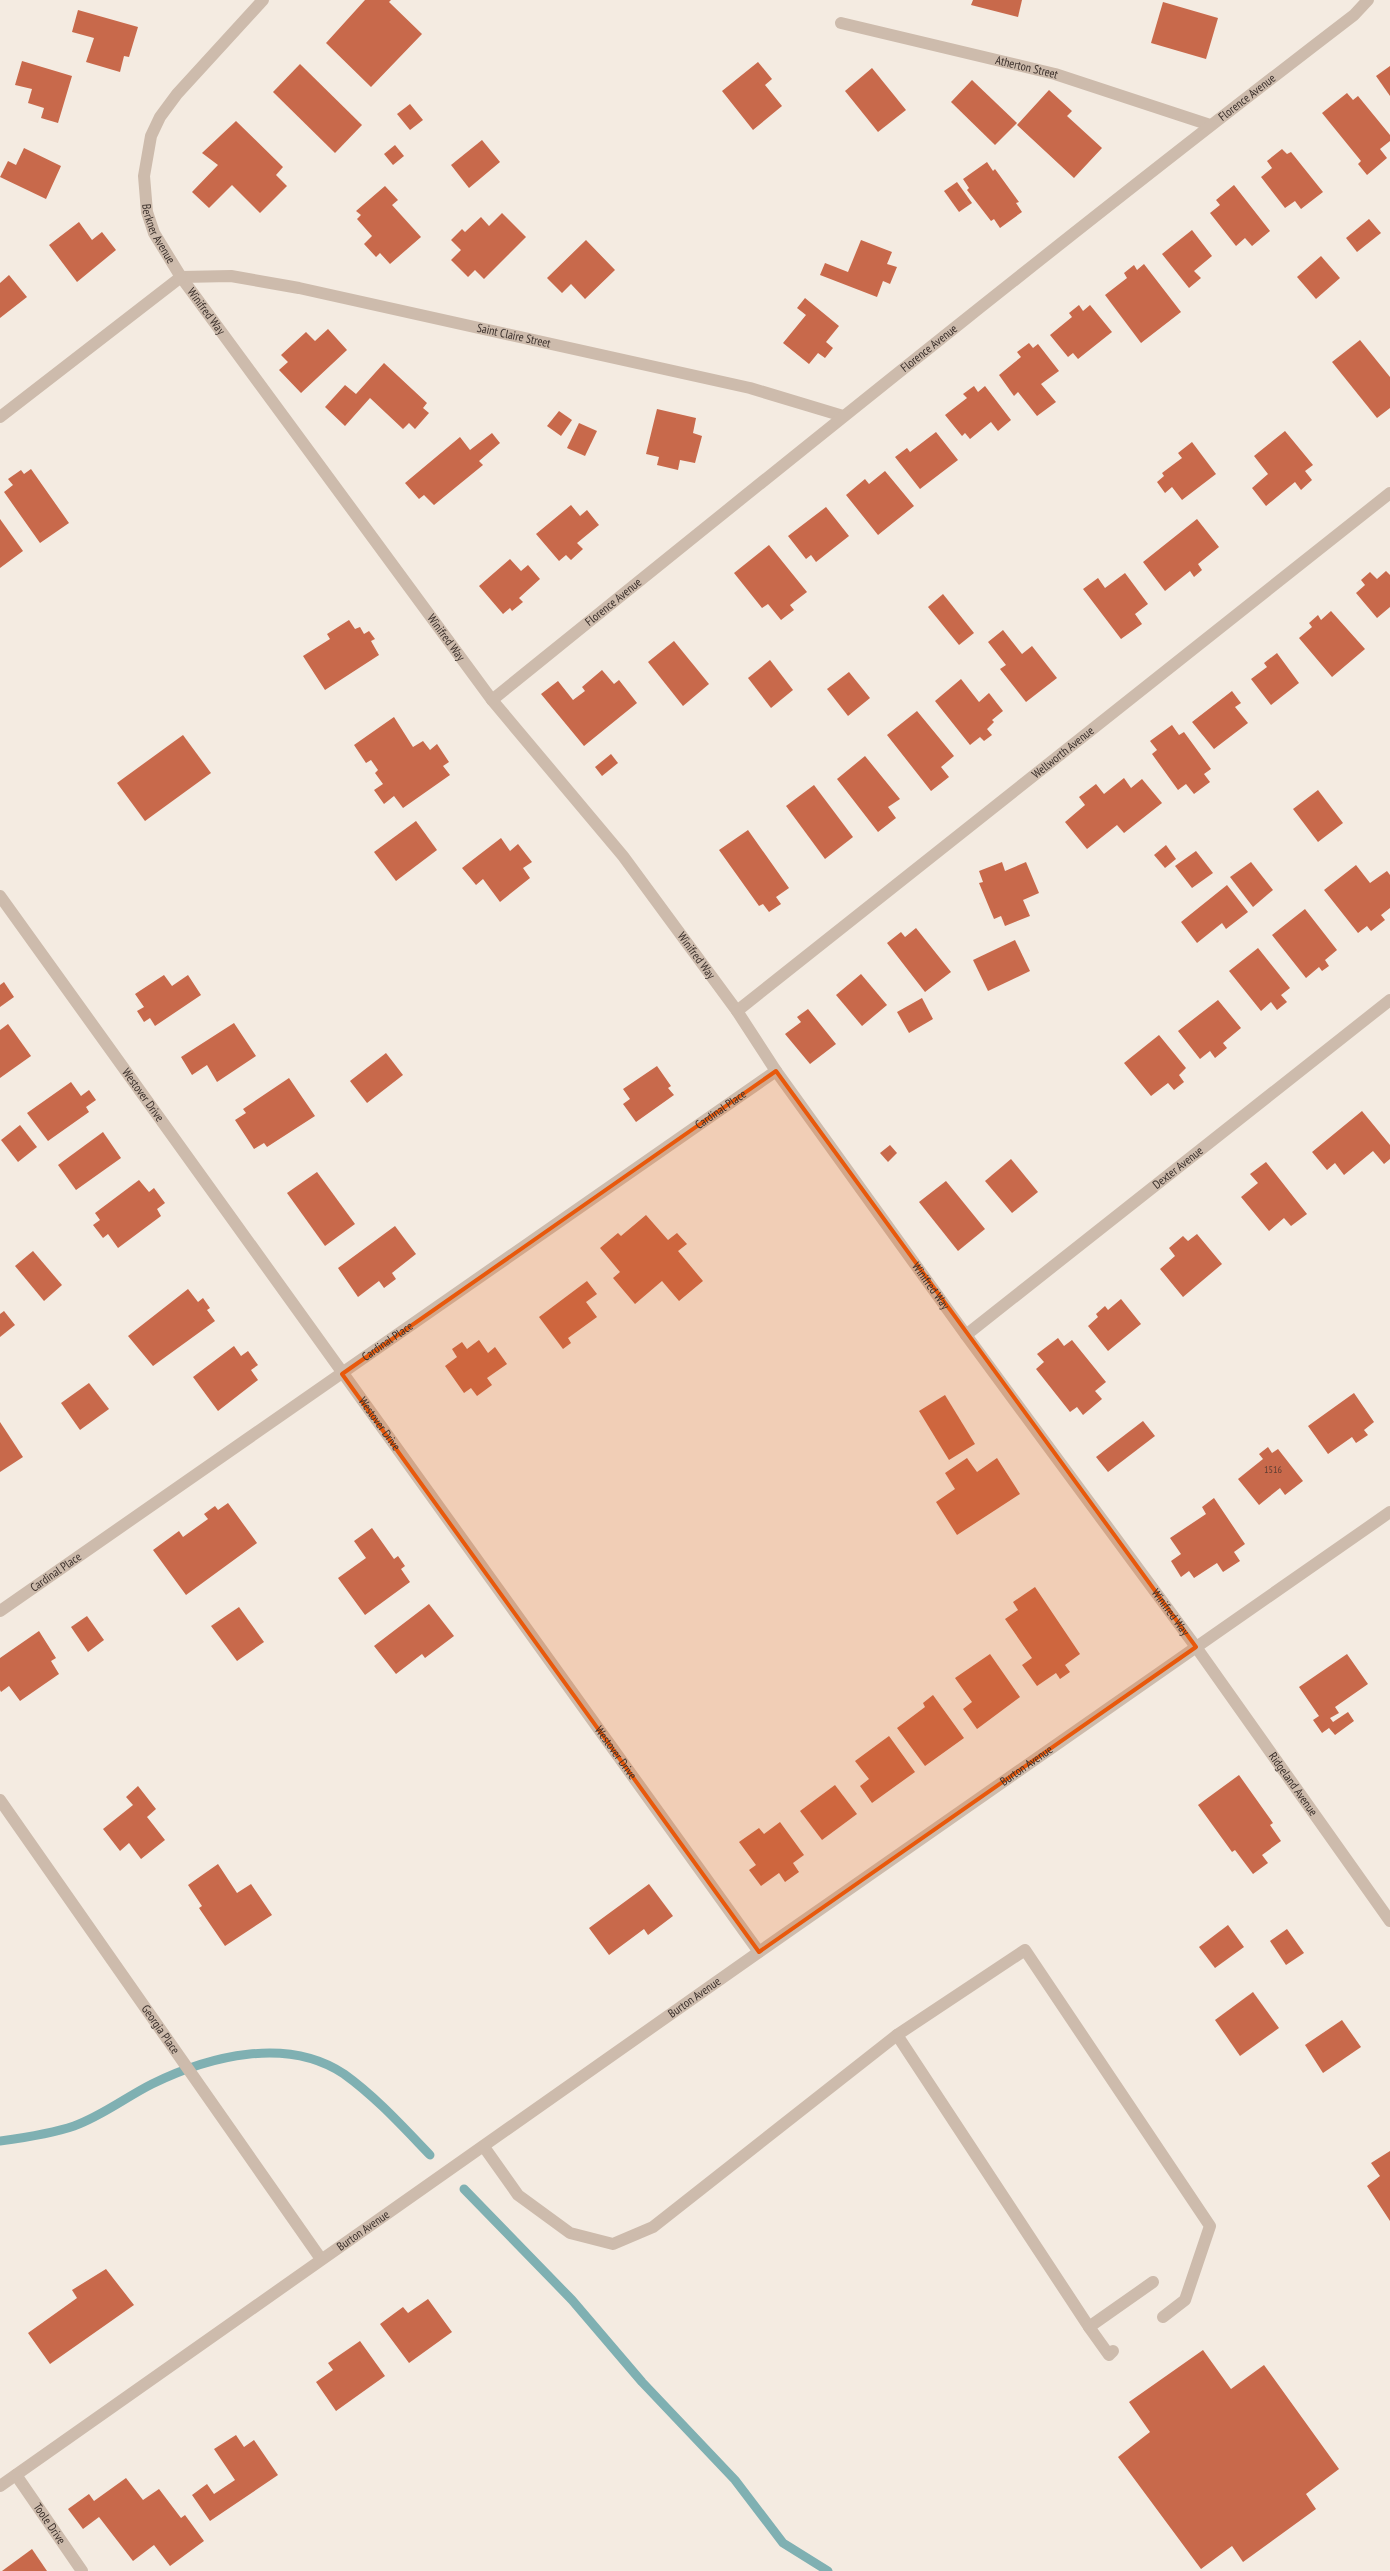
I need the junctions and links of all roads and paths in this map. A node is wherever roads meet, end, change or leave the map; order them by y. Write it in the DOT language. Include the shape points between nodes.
graph roads {
  1 [pos="263,0"];
  2 [pos="1368,0"];
  3 [pos="841,22"];
  4 [pos="1210,125"];
  5 [pos="180,277"];
  6 [pos="844,416"];
  7 [pos="0,417"];
  8 [pos="1390,493"];
  9 [pos="492,700"];
  10 [pos="0,896"];
  11 [pos="1390,1000"];
  12 [pos="737,1011"];
  13 [pos="776,1071"];
  14 [pos="966,1335"];
  15 [pos="342,1374"];
  16 [pos="1390,1512"];
  17 [pos="0,1611"];
  18 [pos="1196,1647"];
  19 [pos="0,1800"];
  20 [pos="1390,1922"];
  21 [pos="759,1952"];
  22 [pos="898,2035"];
  23 [pos="484,2147"];
  24 [pos="321,2259"];
  25 [pos="1154,2282"];
  26 [pos="1162,2316"];
  27 [pos="1089,2327"];
  28 [pos="1113,2352"];
  29 [pos="16,2475"];
  30 [pos="0,2486"];
  31 [pos="82,2571"];
  1 -- 5 [label="street, Berkner Avenue" via="177,94 151,136 144,176 147,212 154,233"];
  2 -- 4 [label="street, Florence Avenue" via="1354,15"];
  3 -- 4 [label="street, Atherton Street" via="1055,74"];
  4 -- 6 [label="street, Florence Avenue"];
  5 -- 6 [label="street, Saint Claire Street" via="230,276 299,288 750,388"];
  5 -- 7 [label="street, Berkner Avenue"];
  5 -- 9 [label="street, Winifred Way"];
  6 -- 9 [label="street, Florence Avenue"];
  8 -- 12 [label="street, Wellworth Avenue"];
  9 -- 12 [label="street, Winifred Way" via="623,856"];
  10 -- 15 [label="street, Westover Drive"];
  11 -- 14 [label="street, Dexter Avenue"];
  12 -- 13 [label="street, Winifred Way"];
  13 -- 14 [label="street, Winifred Way"];
  13 -- 15 [label="street, Cardinal Place"];
  14 -- 18 [label="street, Winifred Way"];
  15 -- 17 [label="street, Cardinal Place"];
  15 -- 21 [label="street, Westover Drive"];
  16 -- 18 [label="street, Burton Avenue"];
  18 -- 20 [label="street, Ridgeland Avenue"];
  18 -- 21 [label="street, Burton Avenue"];
  19 -- 24 [label="street, Georgia Place"];
  21 -- 23 [label="street, Burton Avenue"];
  22 -- 23 [label="street" via="653,2227 613,2244 570,2233 518,2195"];
  22 -- 26 [label="street" via="1025,1950 1210,2226 1185,2300"];
  22 -- 27 [label="street"];
  23 -- 24 [label="street, Burton Avenue"];
  24 -- 29 [label="street, Burton Avenue"];
  25 -- 27 [label="street"];
  27 -- 28 [label="street" via="1108,2355"];
  29 -- 30 [label="street, Burton Avenue"];
  29 -- 31 [label="street, Toole Drive"];
}
